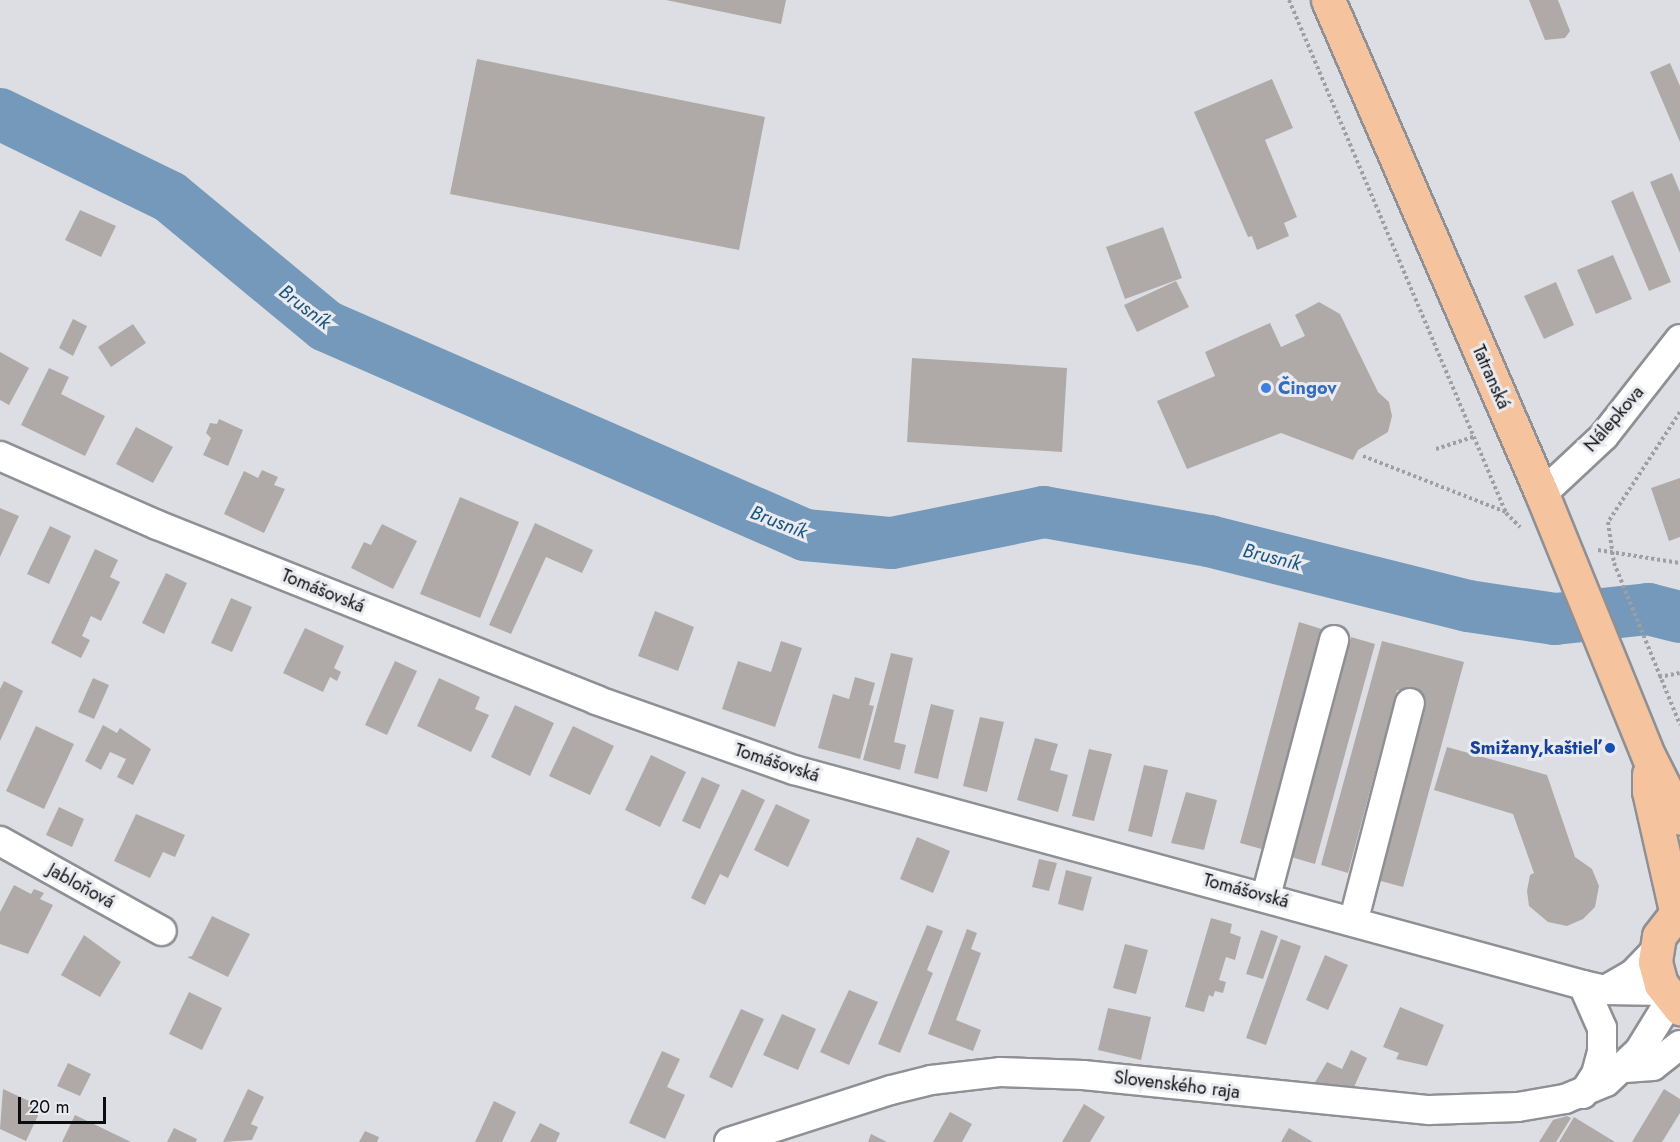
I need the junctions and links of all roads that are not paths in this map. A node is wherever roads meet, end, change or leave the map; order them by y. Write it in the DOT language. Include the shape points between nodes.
graph roads {
  1 [pos="1328,0"];
  2 [pos="1680,339"];
  3 [pos="0,456"];
  4 [pos="1542,494"];
  5 [pos="1334,640"];
  6 [pos="1410,703"];
  7 [pos="1648,757"];
  8 [pos="1680,818"];
  9 [pos="0,841"];
  10 [pos="1266,896"];
  11 [pos="1678,910"];
  12 [pos="1354,919"];
  13 [pos="162,931"];
  14 [pos="1656,950"];
  15 [pos="1594,987"];
  16 [pos="1672,1000"];
  17 [pos="1680,1045"];
  18 [pos="1667,1063"];
  19 [pos="1625,1068"];
  20 [pos="1583,1094"];
  21 [pos="729,1142"];
  1 -- 4 [label="main road, Tatranská"];
  2 -- 4 [label="street, Nálepkova" via="1604,436"];
  3 -- 10 [label="street, Tomášovská" via="157,525 596,700 772,762"];
  4 -- 7 [label="main road, Tatranská" via="1581,554 1614,671"];
  5 -- 10 [label="street"];
  6 -- 12 [label="street"];
  7 -- 8 [label="main road, Tatranská"];
  7 -- 11 [label="main road, Tatranská" via="1649,791"];
  9 -- 13 [label="street, Jabloňová"];
  10 -- 12 [label="street, Tomášovská"];
  11 -- 14 [label="main road, Tatranská" via="1659,936"];
  12 -- 15 [label="street, Tomášovská"];
  14 -- 15 [label="street" via="1634,973"];
  14 -- 16 [label="main road" via="1657,973"];
  15 -- 16 [label="street, Tomášovská"];
  15 -- 20 [label="street" via="1602,1040 1596,1074"];
  16 -- 19 [label="street, Slovenského raja"];
  17 -- 18 [label="street, Slovenského raja"];
  18 -- 19 [label="street, Slovenského raja"];
  19 -- 20 [label="street, Slovenského raja"];
  20 -- 21 [label="street, Slovenského raja" via="1518,1107 1429,1110 1083,1075 1000,1072 931,1080 891,1090"];
}
